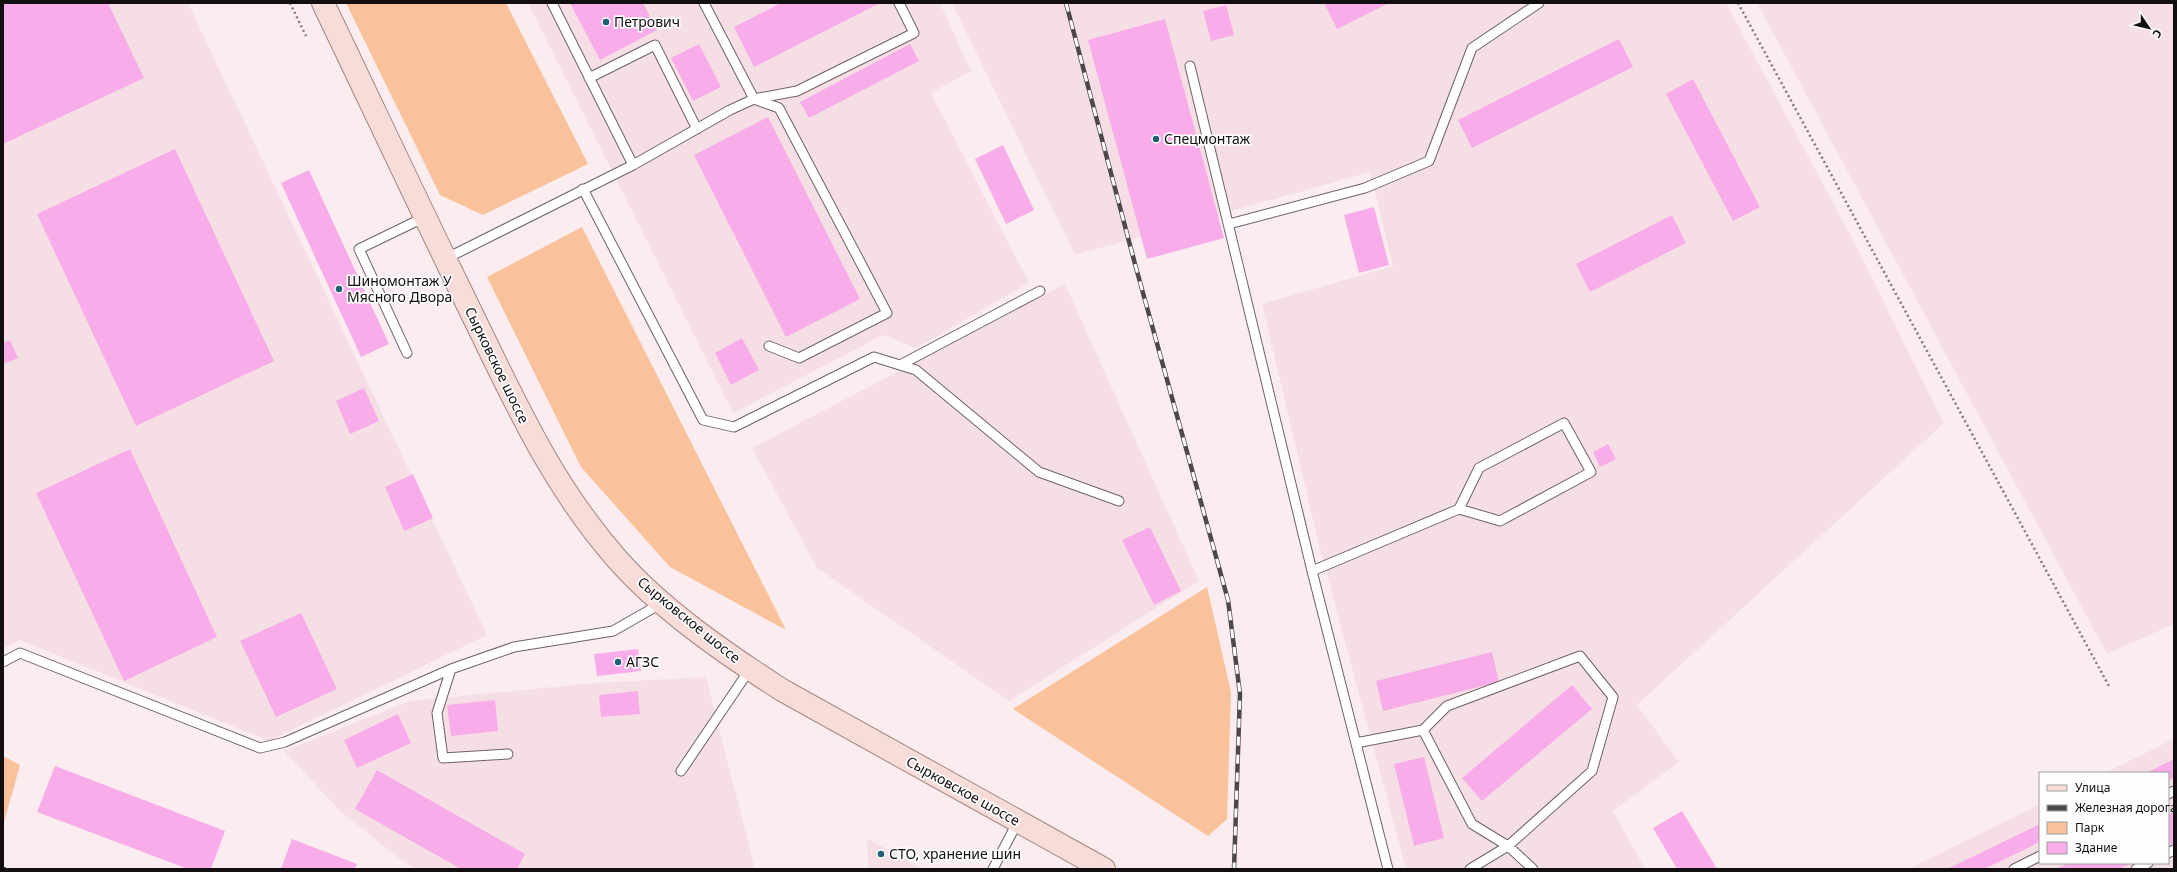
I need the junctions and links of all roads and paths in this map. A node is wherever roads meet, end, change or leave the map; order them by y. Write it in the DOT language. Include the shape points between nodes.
graph roads {
  1 [pos="290,3"];
  2 [pos="323,3"];
  3 [pos="552,3"];
  4 [pos="704,3"];
  5 [pos="899,3"];
  6 [pos="1539,3"];
  7 [pos="1738,3"];
  8 [pos="306,36"];
  9 [pos="1190,66"];
  10 [pos="589,78"];
  11 [pos="754,99"];
  12 [pos="697,129"];
  13 [pos="633,165"];
  14 [pos="583,189"];
  15 [pos="425,217"];
  16 [pos="1229,224"];
  17 [pos="445,259"];
  18 [pos="1040,291"];
  19 [pos="769,346"];
  20 [pos="407,352"];
  21 [pos="900,365"];
  22 [pos="1119,501"];
  23 [pos="1459,509"];
  24 [pos="1312,571"];
  25 [pos="662,603"];
  26 [pos="3,662"];
  27 [pos="451,669"];
  28 [pos="750,669"];
  29 [pos="2110,688"];
  30 [pos="1423,730"];
  31 [pos="1356,743"];
  32 [pos="508,754"];
  33 [pos="681,771"];
  34 [pos="1018,821"];
  35 [pos="1508,846"];
  36 [pos="2039,856"];
  37 [pos="2146,864"];
  38 [pos="1094,867"];
  39 [pos="993,869"];
  40 [pos="1388,869"];
  41 [pos="1470,869"];
  42 [pos="1533,869"];
  43 [pos="2014,869"];
  44 [pos="2136,869"];
  1 -- 8 [label="path"];
  2 -- 15 [label="main road, Сырковское шоссе"];
  3 -- 10 [label="lane"];
  4 -- 11 [label="lane"];
  5 -- 11 [label="lane" via="914,33 797,90"];
  6 -- 16 [label="lane" via="1472,48 1429,161 1365,188"];
  7 -- 29 [label="path"];
  9 -- 16 [label="lane"];
  10 -- 12 [label="lane" via="655,45"];
  10 -- 13 [label="lane"];
  11 -- 12 [label="lane"];
  11 -- 19 [label="lane" via="779,108 887,313 799,358"];
  12 -- 13 [label="lane"];
  13 -- 14 [label="lane"];
  14 -- 17 [label="lane"];
  14 -- 21 [label="lane" via="703,420 734,427 874,357"];
  15 -- 17 [label="main road, Сырковское шоссе"];
  15 -- 20 [label="lane" via="359,249"];
  16 -- 24 [label="lane"];
  17 -- 25 [label="main road, Сырковское шоссе" via="542,455 569,499 618,560"];
  18 -- 21 [label="lane"];
  21 -- 22 [label="lane" via="916,370 1039,472"];
  23 -- 23 [label="lane" via="1479,468 1564,423 1591,472 1500,521"];
  23 -- 24 [label="lane"];
  24 -- 31 [label="lane"];
  25 -- 27 [label="lane" via="613,631 514,647"];
  25 -- 28 [label="main road, Сырковское шоссе"];
  26 -- 27 [label="lane" via="20,654 260,748 285,742"];
  27 -- 32 [label="lane" via="437,714 443,758"];
  28 -- 33 [label="lane"];
  28 -- 34 [label="main road, Сырковское шоссе" via="782,690"];
  30 -- 31 [label="lane"];
  30 -- 35 [label="lane" via="1472,824"];
  30 -- 35 [label="lane" via="1447,706 1580,656 1612,697 1592,771"];
  31 -- 40 [label="lane"];
  34 -- 38 [label="main road, Сырковское шоссе"];
  34 -- 39 [label="lane"];
  35 -- 41 [label="lane"];
  35 -- 42 [label="lane"];
  36 -- 43 [label="lane"];
  37 -- 44 [label="lane"];
}
